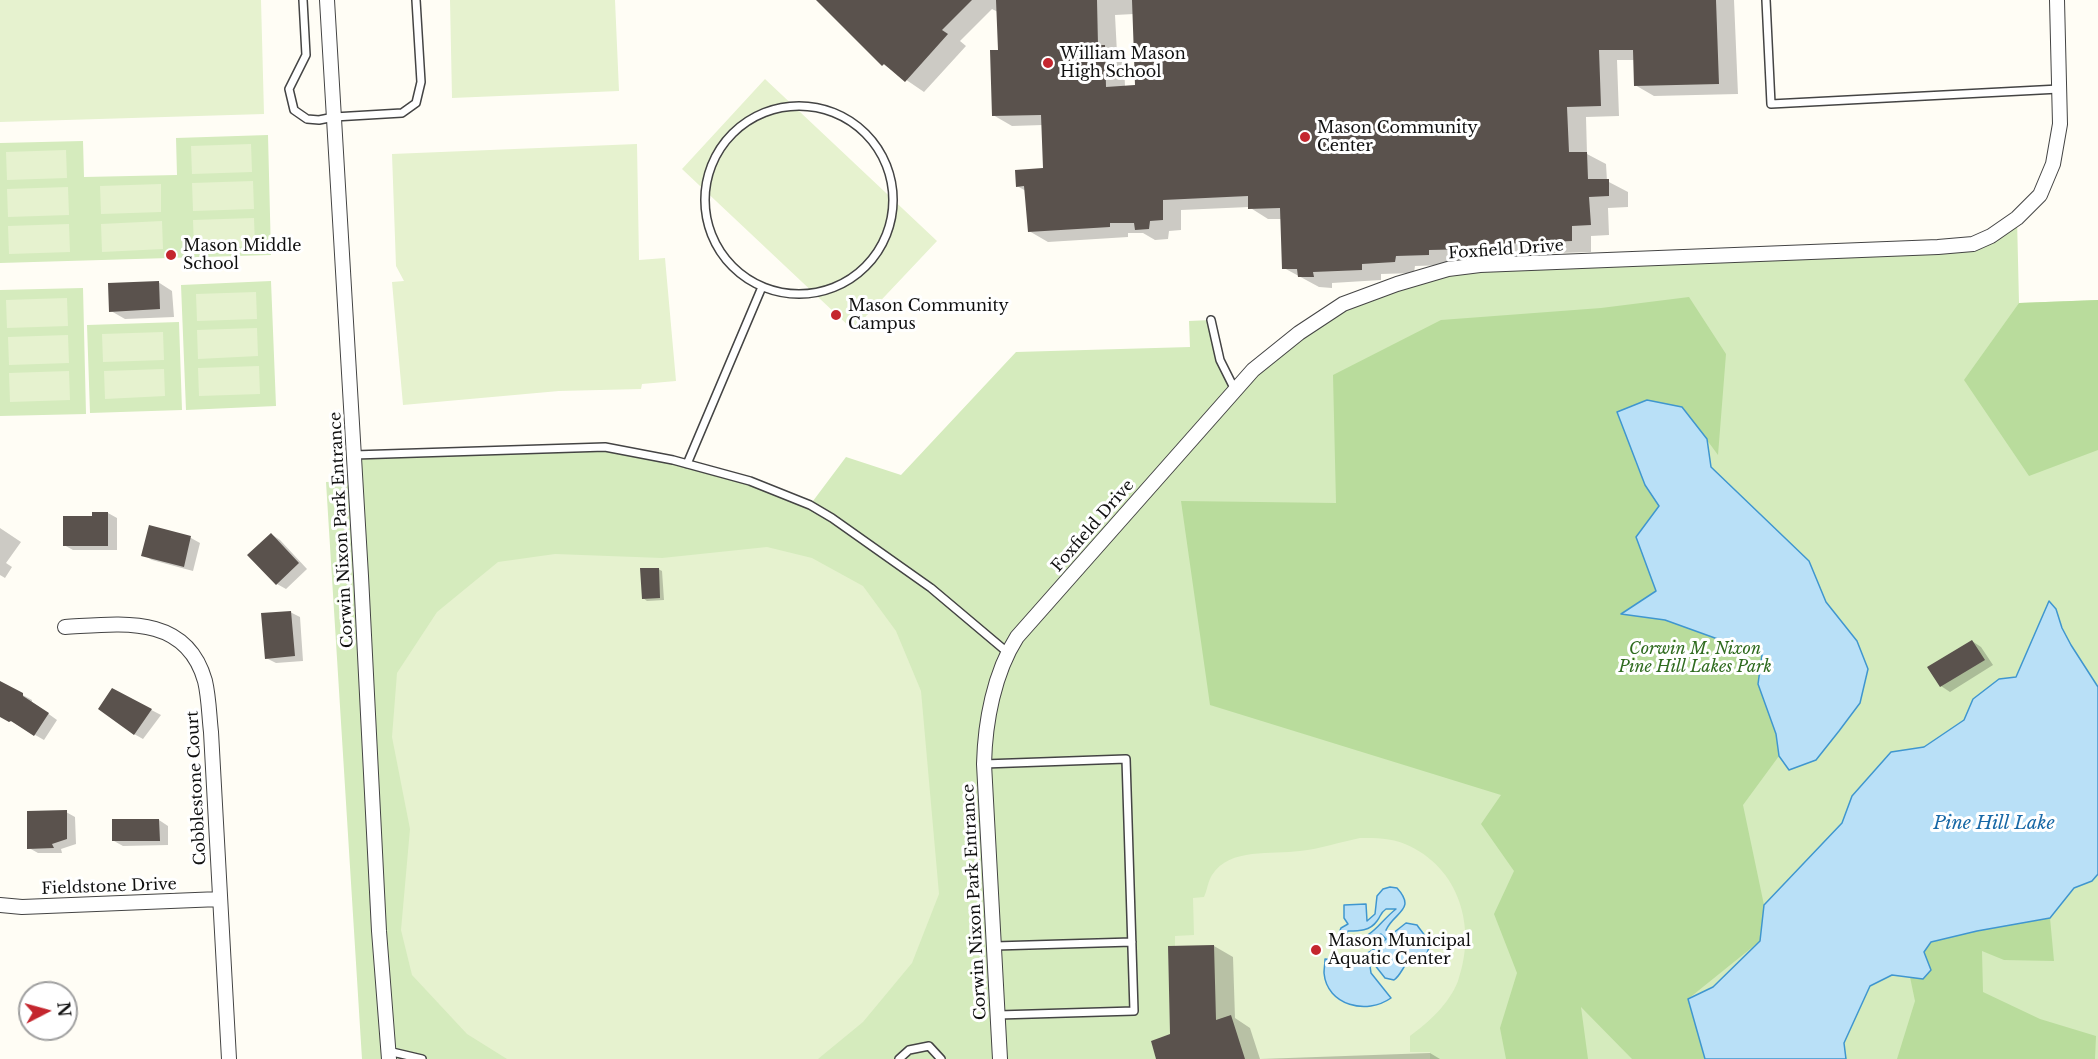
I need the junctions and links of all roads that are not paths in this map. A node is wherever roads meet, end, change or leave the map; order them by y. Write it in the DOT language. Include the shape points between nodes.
graph roads {
  1 [pos="303,0"];
  2 [pos="327,0"];
  3 [pos="416,0"];
  4 [pos="1766,0"];
  5 [pos="2057,0"];
  6 [pos="2059,88"];
  7 [pos="334,117"];
  8 [pos="762,287"];
  9 [pos="1211,320"];
  10 [pos="1235,390"];
  11 [pos="354,455"];
  12 [pos="687,464"];
  13 [pos="65,627"];
  14 [pos="1007,652"];
  15 [pos="985,742"];
  16 [pos="984,764"];
  17 [pos="220,899"];
  18 [pos="0,905"];
  19 [pos="1132,942"];
  20 [pos="995,946"];
  21 [pos="998,1015"];
  22 [pos="389,1055"];
  23 [pos="229,1059"];
  24 [pos="422,1059"];
  25 [pos="899,1059"];
  26 [pos="941,1059"];
  27 [pos="1000,1059"];
  1 -- 7 [label="lane" via="306,55 289,89 294,110 307,119"];
  2 -- 7 [label="street, Corwin Nixon Park Entrance"];
  3 -- 7 [label="lane" via="421,82 416,103 402,114"];
  4 -- 6 [label="lane" via="1771,104"];
  5 -- 6 [label="street, Foxfield Drive"];
  6 -- 10 [label="street, Foxfield Drive" via="2060,124 2053,164 2040,195 2018,218 1973,244 1448,269 1343,304 1271,355"];
  7 -- 11 [label="street, Corwin Nixon Park Entrance"];
  8 -- 8 [label="lane" via="791,295 822,292 849,280 872,260 887,234 894,204 890,174 877,146 856,124 830,110 792,106 772,109 746,121 725,141 711,166 704,194 707,223 718,250 737,272"];
  8 -- 12 [label="lane"];
  9 -- 10 [label="lane" via="1220,360"];
  10 -- 14 [label="street, Foxfield Drive"];
  11 -- 12 [label="lane" via="605,447"];
  11 -- 22 [label="street, Corwin Nixon Park Entrance"];
  12 -- 14 [label="lane" via="750,481 825,513 931,588"];
  13 -- 17 [label="street, Cobblestone Court" via="148,626 177,639 195,658 207,694"];
  14 -- 15 [label="street, Foxfield Drive"];
  15 -- 16 [label="street, Corwin Nixon Park Entrance"];
  16 -- 19 [label="lane" via="1126,759"];
  16 -- 20 [label="street, Corwin Nixon Park Entrance"];
  17 -- 18 [label="street, Fieldstone Drive"];
  17 -- 23 [label="street, Cobblestone Court"];
  19 -- 20 [label="lane"];
  19 -- 21 [label="lane" via="1134,1011"];
  20 -- 21 [label="street, Corwin Nixon Park Entrance"];
  21 -- 27 [label="street, Corwin Nixon Park Entrance"];
  22 -- 24 [label="lane"];
  25 -- 26 [label="lane" via="909,1050 929,1046"];
}
